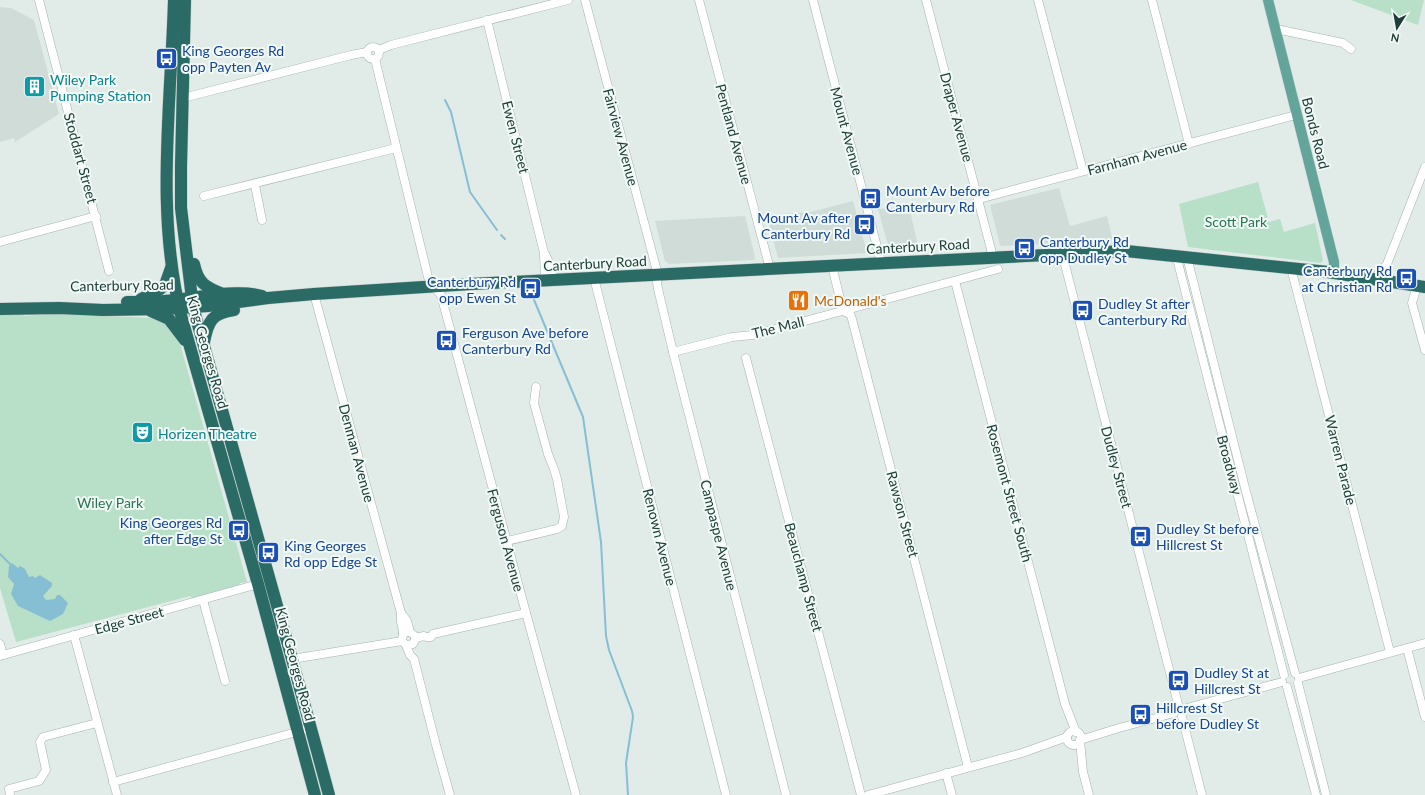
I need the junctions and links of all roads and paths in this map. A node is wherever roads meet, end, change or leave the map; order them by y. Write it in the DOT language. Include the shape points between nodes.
graph roads {
  1 [pos="40,0"];
  2 [pos="174,0"];
  3 [pos="185,0"];
  4 [pos="568,0"];
  5 [pos="585,0"];
  6 [pos="699,0"];
  7 [pos="813,0"];
  8 [pos="926,0"];
  9 [pos="1038,0"];
  10 [pos="1152,0"];
  11 [pos="1268,0"];
  12 [pos="488,20"];
  13 [pos="1276,29"];
  14 [pos="1351,49"];
  15 [pos="379,50"];
  16 [pos="367,52"];
  17 [pos="375,59"];
  18 [pos="183,98"];
  19 [pos="1296,116"];
  20 [pos="1189,144"];
  21 [pos="396,148"];
  22 [pos="1425,167"];
  23 [pos="1083,171"];
  24 [pos="1423,180"];
  25 [pos="255,185"];
  26 [pos="204,196"];
  27 [pos="979,199"];
  28 [pos="96,216"];
  29 [pos="262,220"];
  30 [pos="184,232"];
  31 [pos="0,242"];
  32 [pos="1062,253"];
  33 [pos="1181,256"];
  34 [pos="993,257"];
  35 [pos="882,262"];
  36 [pos="172,265"];
  37 [pos="832,266"];
  38 [pos="1291,268"];
  39 [pos="770,269"];
  40 [pos="998,269"];
  41 [pos="109,271"];
  42 [pos="1334,273"];
  43 [pos="657,275"];
  44 [pos="594,278"];
  45 [pos="1374,279"];
  46 [pos="550,280"];
  47 [pos="955,281"];
  48 [pos="434,287"];
  49 [pos="1421,287"];
  50 [pos="314,294"];
  51 [pos="224,295"];
  52 [pos="268,298"];
  53 [pos="138,302"];
  54 [pos="192,302"];
  55 [pos="178,304"];
  56 [pos="0,306"];
  57 [pos="0,310"];
  58 [pos="148,310"];
  59 [pos="843,311"];
  60 [pos="203,345"];
  61 [pos="190,348"];
  62 [pos="1425,350"];
  63 [pos="673,352"];
  64 [pos="746,358"];
  65 [pos="536,387"];
  66 [pos="507,541"];
  67 [pos="258,584"];
  68 [pos="203,600"];
  69 [pos="526,613"];
  70 [pos="74,635"];
  71 [pos="408,639"];
  72 [pos="1425,643"];
  73 [pos="0,644"];
  74 [pos="1407,648"];
  75 [pos="1390,652"];
  76 [pos="2,655"];
  77 [pos="292,659"];
  78 [pos="1297,678"];
  79 [pos="224,681"];
  80 [pos="1284,681"];
  81 [pos="1065,704"];
  82 [pos="1178,704"];
  83 [pos="1188,708"];
  84 [pos="1174,713"];
  85 [pos="1425,717"];
  86 [pos="1182,718"];
  87 [pos="97,723"];
  88 [pos="311,728"];
  89 [pos="299,732"];
  90 [pos="1079,737"];
  91 [pos="1069,740"];
  92 [pos="968,767"];
  93 [pos="1083,772"];
  94 [pos="946,773"];
  95 [pos="113,782"];
  96 [pos="10,795"];
  97 [pos="117,795"];
  98 [pos="315,795"];
  99 [pos="329,795"];
  100 [pos="450,795"];
  101 [pos="576,795"];
  102 [pos="726,795"];
  103 [pos="786,795"];
  104 [pos="861,795"];
  105 [pos="868,795"];
  106 [pos="952,795"];
  107 [pos="1089,795"];
  108 [pos="1202,795"];
  109 [pos="1316,795"];
  110 [pos="1326,795"];
  1 -- 28 [label="street, Stoddart Street"];
  2 -- 36 [label="highway, King Georges Road" via="166,187"];
  3 -- 18 [label="highway, King Georges Road"];
  4 -- 12 [label="street"];
  5 -- 43 [label="street, Fairview Avenue"];
  6 -- 39 [label="street, Pentland Avenue"];
  7 -- 35 [label="street, Mount Avenue"];
  8 -- 27 [label="street, Draper Avenue"];
  9 -- 23 [label="street"];
  10 -- 20 [label="street"];
  11 -- 13 [label="main road, Bonds Road"];
  12 -- 15 [label="street"];
  12 -- 46 [label="street, Ewen Street" via="544,253 548,260"];
  13 -- 14 [label="street" via="1343,43"];
  13 -- 19 [label="main road, Bonds Road"];
  15 -- 16 [label="street" via="371,47"];
  15 -- 17 [label="street"];
  16 -- 17 [label="street" via="369,58"];
  16 -- 18 [label="street"];
  17 -- 21 [label="street, Ferguson Avenue"];
  18 -- 30 [label="highway, King Georges Road" via="181,208"];
  19 -- 20 [label="street, Farnham Avenue"];
  19 -- 42 [label="main road, Bonds Road" via="1334,262"];
  20 -- 23 [label="street, Farnham Avenue"];
  21 -- 25 [label="street"];
  21 -- 48 [label="street, Ferguson Avenue" via="428,277"];
  22 -- 24 [label="street"];
  23 -- 27 [label="street, Farnham Avenue"];
  24 -- 45 [label="street" via="1387,264"];
  25 -- 26 [label="street"];
  25 -- 29 [label="street"];
  27 -- 34 [label="street, Draper Avenue"];
  28 -- 31 [label="street"];
  28 -- 41 [label="street, Stoddart Street"];
  30 -- 51 [label="highway" via="199,280 210,289"];
  30 -- 54 [label="highway, King Georges Road"];
  32 -- 33 [label="highway, Canterbury Road" via="1126,251"];
  32 -- 34 [label="highway, Canterbury Road"];
  32 -- 82 [label="street, Dudley Street"];
  33 -- 38 [label="highway, Canterbury Road"];
  33 -- 78 [label="street, Broadway"];
  33 -- 80 [label="street, Broadway"];
  34 -- 35 [label="highway, Canterbury Road"];
  35 -- 37 [label="highway, Canterbury Road"];
  36 -- 53 [label="highway" via="165,285"];
  36 -- 55 [label="highway, King Georges Road"];
  37 -- 39 [label="highway, Canterbury Road"];
  37 -- 59 [label="street, Rawson Street"];
  38 -- 42 [label="highway, Canterbury Road"];
  38 -- 75 [label="street, Warren Parade"];
  39 -- 43 [label="highway, Canterbury Road"];
  40 -- 47 [label="street, The Mall"];
  42 -- 45 [label="highway, Canterbury Road"];
  43 -- 44 [label="highway, Canterbury Road"];
  43 -- 63 [label="street, Campaspe Avenue"];
  44 -- 46 [label="highway, Canterbury Road"];
  44 -- 102 [label="street, Renown Avenue"];
  45 -- 49 [label="highway, Canterbury Road"];
  46 -- 48 [label="highway, Canterbury Road"];
  47 -- 59 [label="street, The Mall"];
  47 -- 81 [label="street, Rosemont Street South"];
  48 -- 50 [label="highway, Canterbury Road"];
  48 -- 66 [label="street, Ferguson Avenue" via="441,296"];
  49 -- 62 [label="street" via="1412,303"];
  50 -- 52 [label="highway, Canterbury Road"];
  50 -- 71 [label="street, Denman Avenue" via="401,613 403,631"];
  51 -- 52 [label="highway, Canterbury Road" via="251,293"];
  51 -- 54 [label="highway, Canterbury Road"];
  52 -- 54 [label="highway, Canterbury Road"];
  52 -- 60 [label="highway" via="236,310 218,313 211,319"];
  53 -- 55 [label="highway, Canterbury Road"];
  53 -- 56 [label="highway, Canterbury Road" via="68,301"];
  54 -- 55 [label="highway, Canterbury Road"];
  54 -- 60 [label="highway, King Georges Road"];
  55 -- 58 [label="highway, Canterbury Road"];
  55 -- 61 [label="highway, King Georges Road"];
  57 -- 58 [label="highway, Canterbury Road"];
  58 -- 61 [label="highway" via="169,320"];
  59 -- 63 [label="street, The Mall" via="753,335 732,337"];
  59 -- 92 [label="street, Rawson Street" via="850,314 852,319"];
  60 -- 77 [label="highway, King Georges Road"];
  61 -- 67 [label="highway, King Georges Road"];
  63 -- 103 [label="street, Campaspe Avenue"];
  64 -- 104 [label="street, Beauchamp Street"];
  65 -- 66 [label="street" via="534,403 554,469 564,517 562,526 557,529"];
  66 -- 69 [label="street, Ferguson Avenue"];
  67 -- 68 [label="street, Edge Street"];
  67 -- 89 [label="highway, King Georges Road"];
  68 -- 70 [label="street, Edge Street"];
  68 -- 79 [label="street"];
  69 -- 71 [label="street" via="433,634 431,637"];
  69 -- 101 [label="street, Ferguson Avenue"];
  70 -- 76 [label="street, Edge Street"];
  70 -- 87 [label="street"];
  71 -- 77 [label="street"];
  71 -- 100 [label="street, Denman Avenue"];
  72 -- 74 [label="street"];
  73 -- 76 [label="street"];
  74 -- 75 [label="street"];
  74 -- 85 [label="street"];
  75 -- 78 [label="street"];
  77 -- 88 [label="highway, King Georges Road"];
  78 -- 80 [label="street" via="1289,672"];
  78 -- 80 [label="street" via="1293,687"];
  78 -- 110 [label="street, Broadway"];
  80 -- 83 [label="street"];
  80 -- 109 [label="street, Broadway"];
  81 -- 90 [label="street, Rosemont Street South"];
  81 -- 91 [label="street, Rosemont Street South"];
  82 -- 83 [label="street"];
  82 -- 84 [label="street" via="1174,707"];
  83 -- 86 [label="street"];
  84 -- 86 [label="street"];
  84 -- 90 [label="street"];
  86 -- 108 [label="street"];
  87 -- 95 [label="street"];
  87 -- 96 [label="street" via="43,737 40,742 46,770 39,781 9,789"];
  88 -- 89 [label="street"];
  88 -- 99 [label="highway, King Georges Road"];
  89 -- 95 [label="street"];
  89 -- 98 [label="highway, King Georges Road"];
  90 -- 91 [label="street" via="1076,745"];
  90 -- 91 [label="street" via="1071,732"];
  90 -- 93 [label="street, Rosemont Street South"];
  91 -- 92 [label="street"];
  91 -- 93 [label="street, Rosemont Street South"];
  92 -- 94 [label="street"];
  93 -- 107 [label="street, Rosemont Street South"];
  94 -- 105 [label="street"];
  94 -- 106 [label="street"];
  95 -- 97 [label="street"];
}
